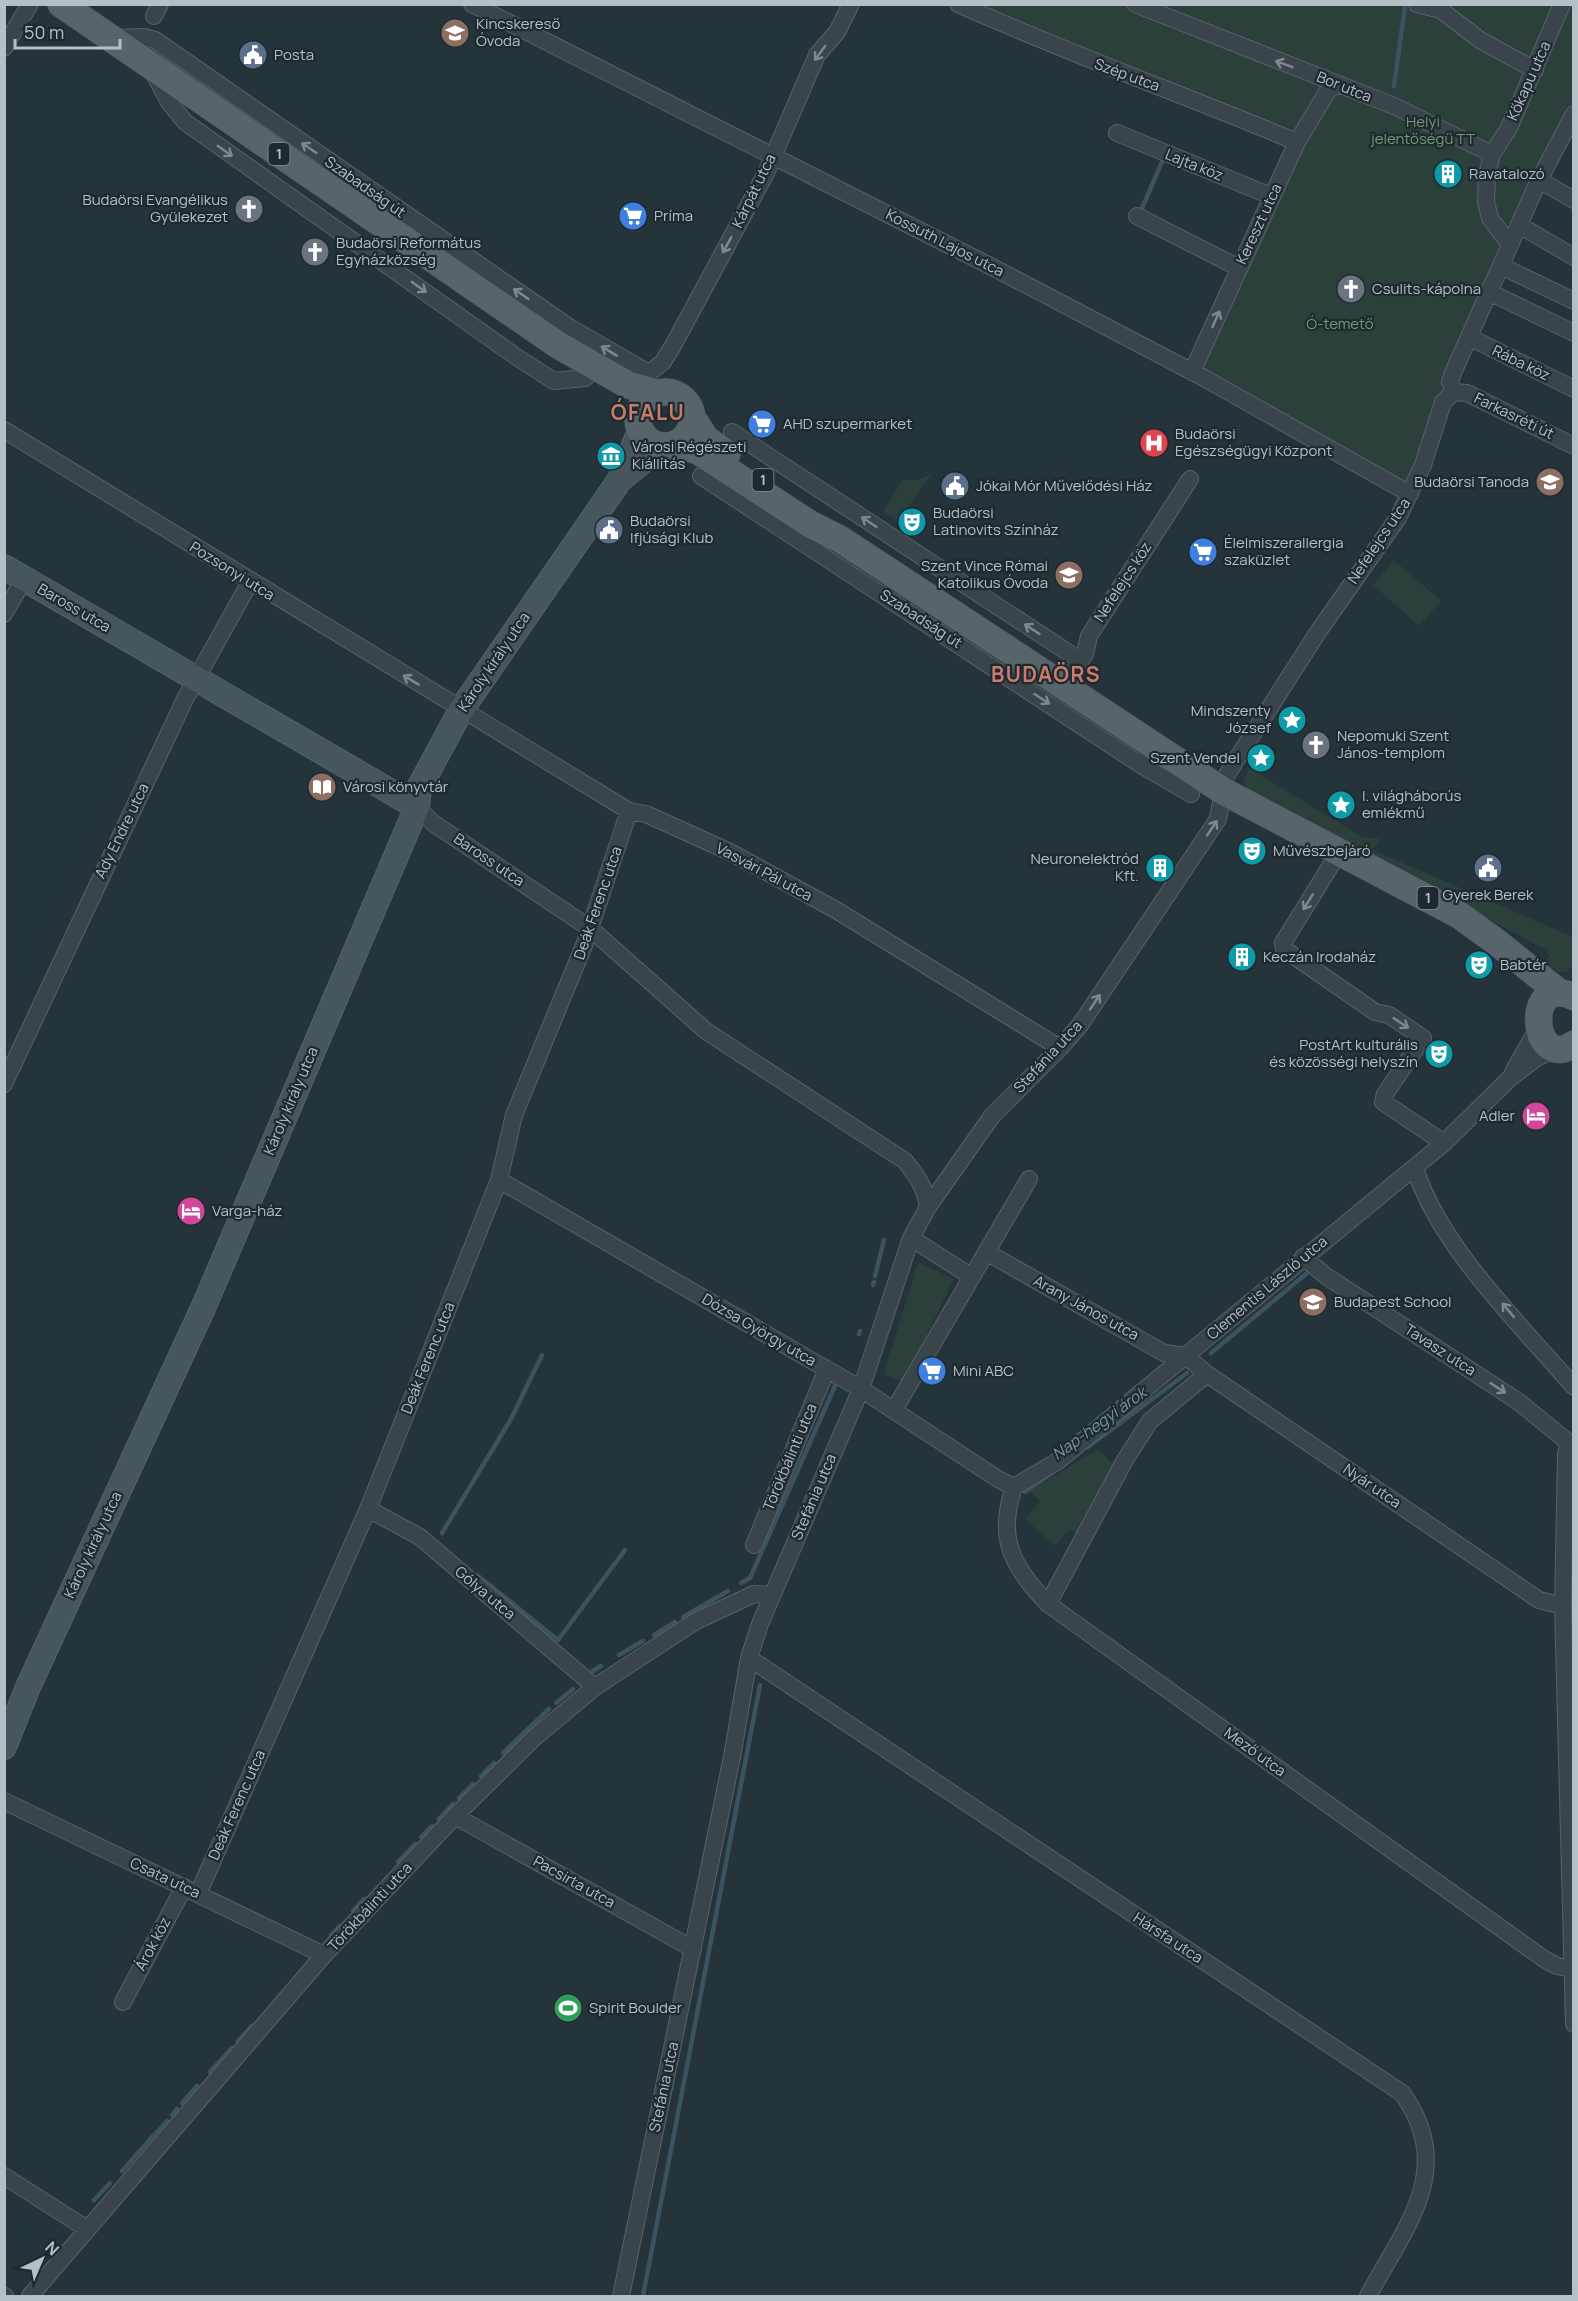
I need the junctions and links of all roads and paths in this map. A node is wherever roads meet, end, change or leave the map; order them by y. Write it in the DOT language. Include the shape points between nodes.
graph roads {
  1 [pos="30,4"];
  2 [pos="61,4"];
  3 [pos="472,4"];
  4 [pos="852,4"];
  5 [pos="958,4"];
  6 [pos="1136,4"];
  7 [pos="1417,4"];
  8 [pos="1562,4"];
  9 [pos="109,38"];
  10 [pos="4,48"];
  11 [pos="145,61"];
  12 [pos="1535,70"];
  13 [pos="1338,85"];
  14 [pos="1574,114"];
  15 [pos="1117,133"];
  16 [pos="1297,142"];
  17 [pos="1492,154"];
  18 [pos="772,155"];
  19 [pos="1539,180"];
  20 [pos="1271,196"];
  21 [pos="1574,200"];
  22 [pos="1137,216"];
  23 [pos="1519,225"];
  24 [pos="1510,245"];
  25 [pos="1574,257"];
  26 [pos="1501,266"];
  27 [pos="1239,268"];
  28 [pos="1489,292"];
  29 [pos="1574,301"];
  30 [pos="1574,333"];
  31 [pos="1469,337"];
  32 [pos="558,345"];
  33 [pos="1192,372"];
  34 [pos="591,373"];
  35 [pos="653,383"];
  36 [pos="1574,389"];
  37 [pos="1454,392"];
  38 [pos="692,416"];
  39 [pos="4,430"];
  40 [pos="732,432"];
  41 [pos="654,434"];
  42 [pos="1574,446"];
  43 [pos="700,476"];
  44 [pos="1190,479"];
  45 [pos="1410,494"];
  46 [pos="840,539"];
  47 [pos="14,573"];
  48 [pos="250,582"];
  49 [pos="4,614"];
  50 [pos="1081,661"];
  51 [pos="197,679"];
  52 [pos="1063,686"];
  53 [pos="461,710"];
  54 [pos="1147,756"];
  55 [pos="1223,791"];
  56 [pos="1191,794"];
  57 [pos="417,807"];
  58 [pos="629,811"];
  59 [pos="1339,852"];
  60 [pos="591,929"];
  61 [pos="1558,1000"];
  62 [pos="1060,1048"];
  63 [pos="1567,1050"];
  64 [pos="1510,1078"];
  65 [pos="4,1084"];
  66 [pos="1444,1143"];
  67 [pos="1414,1168"];
  68 [pos="1029,1179"];
  69 [pos="499,1180"];
  70 [pos="928,1207"];
  71 [pos="910,1238"];
  72 [pos="988,1253"];
  73 [pos="1303,1257"];
  74 [pos="972,1278"];
  75 [pos="1186,1356"];
  76 [pos="827,1369"];
  77 [pos="1207,1374"];
  78 [pos="1574,1387"];
  79 [pos="861,1389"];
  80 [pos="894,1410"];
  81 [pos="1571,1445"];
  82 [pos="1014,1487"];
  83 [pos="369,1509"];
  84 [pos="754,1545"];
  85 [pos="772,1595"];
  86 [pos="1048,1604"];
  87 [pos="1563,1606"];
  88 [pos="749,1658"];
  89 [pos="595,1687"];
  90 [pos="4,1747"];
  91 [pos="4,1801"];
  92 [pos="455,1816"];
  93 [pos="191,1890"];
  94 [pos="693,1948"];
  95 [pos="324,1956"];
  96 [pos="1572,1969"];
  97 [pos="123,2002"];
  98 [pos="1574,2024"];
  99 [pos="4,2176"];
  100 [pos="87,2229"];
  101 [pos="30,2296"];
  102 [pos="621,2296"];
  103 [pos="1368,2296"];
  1 -- 10 [label="street"];
  2 -- 9 [label="main road, Szabadság út / 1"];
  3 -- 18 [label="street, Kossuth Lajos utca"];
  4 -- 18 [label="street, Kárpát utca, one-way" via="837,32 818,55"];
  5 -- 16 [label="street, Szép utca" via="1065,51"];
  13 -- 6 [label="street, Bor utca, one-way"];
  7 -- 12 [label="street" via="1441,10 1480,40"];
  8 -- 12 [label="street, Kőkapu utca"];
  9 -- 11 [label="main road, Szabadság út / 1"];
  35 -- 9 [label="street, Szabadság út, one-way" via="155,40"];
  11 -- 32 [label="main road, Szabadság út / 1"];
  11 -- 34 [label="street, Szabadság út, one-way" via="185,122 518,358 554,381 585,378"];
  12 -- 17 [label="street, Kőkapu utca" via="1509,128"];
  13 -- 16 [label="street, Kereszt utca" via="1329,89"];
  13 -- 17 [label="street, Bor utca" via="1394,106"];
  14 -- 19 [label="street, Nefelejcs utca"];
  15 -- 20 [label="street, Lajta köz"];
  16 -- 20 [label="street, Kereszt utca"];
  17 -- 24 [label="street" via="1486,202 1495,227"];
  18 -- 33 [label="street, Kossuth Lajos utca"];
  18 -- 35 [label="street, Kárpát utca, one-way" via="766,173"];
  19 -- 21 [label="street"];
  19 -- 23 [label="street, Nefelejcs utca"];
  20 -- 27 [label="street, Kereszt utca"];
  22 -- 27 [label="street"];
  23 -- 24 [label="street, Nefelejcs utca"];
  23 -- 25 [label="street"];
  24 -- 26 [label="street, Nefelejcs utca"];
  26 -- 28 [label="street, Nefelejcs utca"];
  26 -- 29 [label="street"];
  33 -- 27 [label="street, Kereszt utca, one-way"];
  28 -- 30 [label="street"];
  28 -- 31 [label="street, Nefelejcs utca"];
  31 -- 36 [label="street, Rába köz"];
  31 -- 37 [label="street, Nefelejcs utca" via="1450,382"];
  32 -- 34 [label="main road, Szabadság út / 1"];
  32 -- 35 [label="main road, Szabadság út / 1" via="628,385"];
  33 -- 45 [label="street, Kossuth Lajos utca"];
  34 -- 41 [label="main road, Szabadság út / 1"];
  35 -- 38 [label="main road, 1" via="680,397"];
  35 -- 41 [label="main road" via="644,402"];
  37 -- 42 [label="street, Farkasréti út" via="1467,393"];
  37 -- 45 [label="street, Nefelejcs utca" via="1443,402"];
  38 -- 41 [label="main road" via="690,430"];
  38 -- 46 [label="main road, Szabadság út / 1" via="706,439 815,516"];
  39 -- 48 [label="street, Pozsonyi utca"];
  50 -- 40 [label="street, one-way"];
  41 -- 46 [label="main road, Szabadság út / 1" via="698,451 810,524"];
  41 -- 53 [label="street, Károly király utca"];
  43 -- 54 [label="street, Szabadság út, one-way"];
  44 -- 50 [label="street, Nefelejcs köz" via="1089,636"];
  45 -- 55 [label="street, Nefelejcs utca" via="1398,518 1339,601 1226,776"];
  46 -- 52 [label="main road, Szabadság út / 1"];
  47 -- 49 [label="street"];
  47 -- 51 [label="street, Baross utca"];
  48 -- 51 [label="street, Ady Endre utca"];
  53 -- 48 [label="street, Pozsonyi utca, one-way"];
  50 -- 52 [label="street, Nefelejcs köz"];
  51 -- 57 [label="street, Baross utca"];
  51 -- 65 [label="street, Ady Endre utca"];
  52 -- 54 [label="main road, Szabadság út / 1"];
  53 -- 57 [label="street, Károly király utca" via="419,788"];
  53 -- 58 [label="street, Vasvári Pál utca"];
  54 -- 55 [label="main road, Szabadság út / 1"];
  54 -- 56 [label="street, Szabadság út"];
  55 -- 59 [label="main road, 1"];
  62 -- 55 [label="street, Stefánia utca, one-way" via="1218,819"];
  57 -- 60 [label="street, Baross utca" via="433,823"];
  57 -- 90 [label="street, Károly király utca" via="204,1306"];
  58 -- 60 [label="street, Deák Ferenc utca"];
  58 -- 62 [label="street, Vasvári Pál utca" via="646,814 730,852 836,910"];
  59 -- 61 [label="main road, 1" via="1459,915 1510,953"];
  59 -- 66 [label="street, one-way" via="1283,943 1284,949 1375,1012 1389,1015 1423,1038 1385,1094 1385,1105"];
  60 -- 69 [label="street, Deák Ferenc utca" via="514,1115"];
  60 -- 70 [label="street, Baross utca" via="706,1031 904,1161 926,1191"];
  61 -- 63 [label="main road, 1" via="1548,1044"];
  61 -- 64 [label="street, Clementis László utca"];
  62 -- 70 [label="street, Stefánia utca" via="992,1116"];
  63 -- 64 [label="street, Clementis László utca" via="1538,1057"];
  64 -- 66 [label="street, Clementis László utca"];
  66 -- 67 [label="street, Clementis László utca"];
  67 -- 73 [label="street, Clementis László utca"];
  78 -- 67 [label="street, one-way" via="1471,1266 1425,1198"];
  68 -- 72 [label="street"];
  69 -- 76 [label="street, Dózsa György utca"];
  69 -- 83 [label="street, Deák Ferenc utca"];
  70 -- 71 [label="street, Stefánia utca"];
  71 -- 74 [label="street"];
  71 -- 79 [label="street, Stefánia utca"];
  72 -- 74 [label="street"];
  72 -- 75 [label="street, Arany János utca" via="1164,1353"];
  73 -- 75 [label="street, Clementis László utca"];
  73 -- 81 [label="street, Tavasz utca, one-way" via="1519,1402"];
  74 -- 80 [label="street"];
  75 -- 77 [label="street, Nyár utca"];
  75 -- 82 [label="street, Clementis László utca" via="1058,1461"];
  76 -- 79 [label="street, Dózsa György utca"];
  76 -- 84 [label="street, Törökbálinti utca"];
  77 -- 86 [label="street" via="1150,1421"];
  77 -- 87 [label="street, Nyár utca" via="1539,1600"];
  79 -- 80 [label="street, Dózsa György utca"];
  79 -- 85 [label="street, Stefánia utca"];
  80 -- 82 [label="street, Dózsa György utca"];
  81 -- 87 [label="street" via="1566,1454"];
  82 -- 86 [label="street, Mező utca" via="1008,1502 1009,1546 1015,1564"];
  83 -- 89 [label="street, Gólya utca" via="420,1537"];
  83 -- 93 [label="street, Deák Ferenc utca"];
  85 -- 88 [label="street, Stefánia utca"];
  85 -- 89 [label="street, Törökbálinti utca" via="754,1594 733,1602 688,1626"];
  86 -- 96 [label="street, Mező utca" via="1544,1959"];
  87 -- 96 [label="street"];
  88 -- 94 [label="street, Stefánia utca"];
  88 -- 103 [label="street, Hársfa utca" via="1402,2093 1425,2135 1426,2177 1420,2199"];
  89 -- 92 [label="street, Törökbálinti utca" via="534,1738"];
  91 -- 93 [label="street, Csata utca"];
  92 -- 94 [label="street, Pacsirta utca"];
  92 -- 95 [label="street, Törökbálinti utca"];
  93 -- 95 [label="street, Csata utca"];
  93 -- 97 [label="street, Árok köz"];
  94 -- 102 [label="street, Stefánia utca"];
  95 -- 100 [label="street, Törökbálinti utca"];
  96 -- 98 [label="street"];
  99 -- 100 [label="street"];
  100 -- 101 [label="street, Törökbálinti utca"];
}
